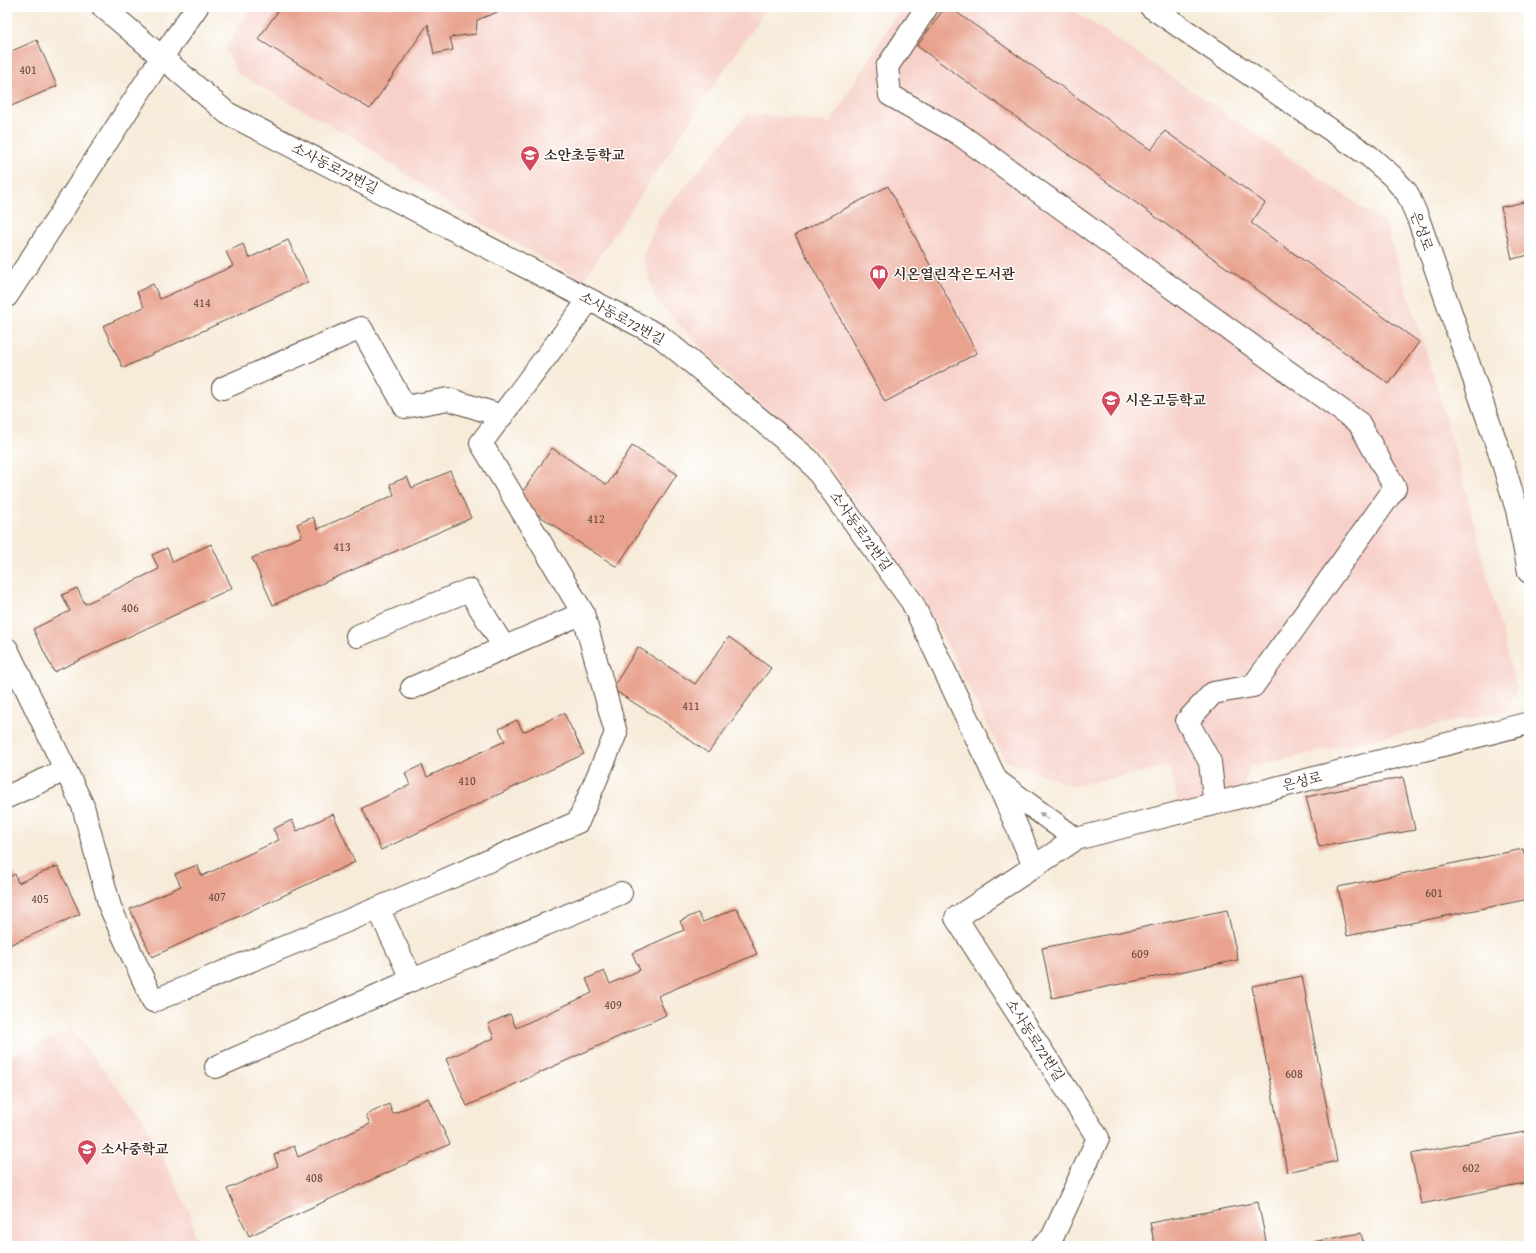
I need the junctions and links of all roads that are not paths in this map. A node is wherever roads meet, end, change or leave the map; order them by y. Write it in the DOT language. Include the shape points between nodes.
graph roads {
  1 [pos="103,7"];
  2 [pos="197,7"];
  3 [pos="927,7"];
  4 [pos="1151,7"];
  5 [pos="162,57"];
  6 [pos="7,296"];
  7 [pos="589,300"];
  8 [pos="223,388"];
  9 [pos="502,416"];
  10 [pos="1529,572"];
  11 [pos="583,613"];
  12 [pos="357,636"];
  13 [pos="504,647"];
  14 [pos="7,649"];
  15 [pos="412,688"];
  16 [pos="1529,723"];
  17 [pos="65,770"];
  18 [pos="996,780"];
  19 [pos="7,797"];
  20 [pos="1218,803"];
  21 [pos="1076,839"];
  22 [pos="1034,866"];
  23 [pos="620,893"];
  24 [pos="378,908"];
  25 [pos="412,980"];
  26 [pos="216,1067"];
  27 [pos="1042,1246"];
  1 -- 5 [label="street, 소사동로72번길"];
  2 -- 5 [label="street"];
  3 -- 20 [label="street" via="887,67 890,95 959,134 1359,423 1395,488 1253,686 1213,692 1187,721 1210,762 1214,798"];
  4 -- 10 [label="street, 은성로" via="1369,156 1392,176 1407,194 1418,218 1502,460 1517,510"];
  5 -- 6 [label="street"];
  5 -- 7 [label="street, 소사동로72번길" via="227,113"];
  7 -- 9 [label="street"];
  7 -- 18 [label="street, 소사동로72번길" via="660,336 809,460 912,602"];
  8 -- 9 [label="street" via="361,328 405,407 448,399"];
  9 -- 11 [label="street" via="481,443"];
  11 -- 13 [label="street"];
  11 -- 24 [label="street" via="616,733 578,822"];
  12 -- 13 [label="street" via="469,590"];
  13 -- 15 [label="street"];
  14 -- 17 [label="street"];
  16 -- 20 [label="street, 은성로"];
  17 -- 19 [label="street"];
  17 -- 24 [label="street" via="83,806 110,907 153,1001"];
  21 -- 18 [label="street, 소사동로72번길, one-way"];
  18 -- 22 [label="street, 소사동로72번길"];
  20 -- 21 [label="street, 은성로"];
  21 -- 22 [label="street, 소사동로72번길"];
  22 -- 27 [label="street, 소사동로72번길" via="956,918 1098,1138 1052,1238"];
  23 -- 25 [label="street"];
  24 -- 25 [label="street"];
  25 -- 26 [label="street"];
}
